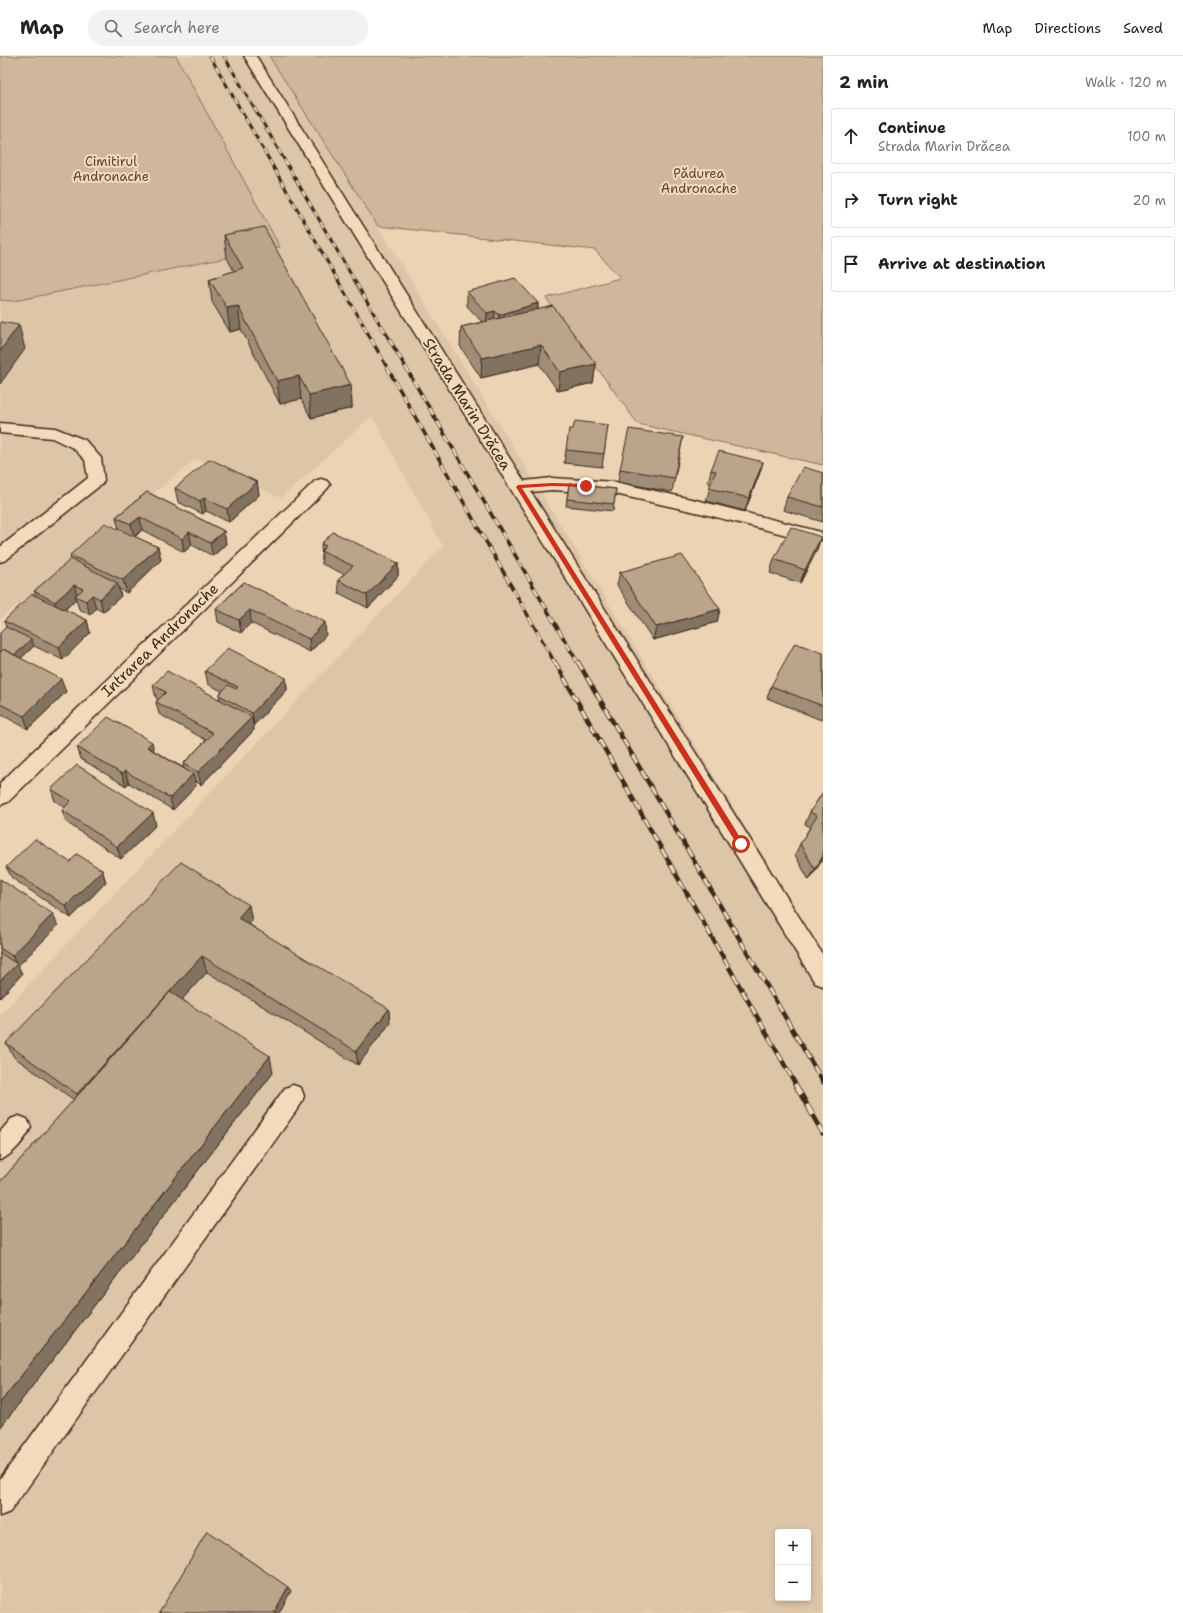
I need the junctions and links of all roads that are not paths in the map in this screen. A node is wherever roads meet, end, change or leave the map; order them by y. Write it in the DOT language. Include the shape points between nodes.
graph roads {
  1 [pos="250,56"];
  2 [pos="0,428"];
  3 [pos="321,485"];
  4 [pos="518,487"];
  5 [pos="814,536"];
  6 [pos="0,556"];
  7 [pos="0,796"];
  8 [pos="823,976"];
  9 [pos="292,1096"];
  10 [pos="19,1127"];
  11 [pos="0,1149"];
  12 [pos="0,1502"];
  1 -- 4 [label="street, Strada Marin Drăcea"];
  2 -- 6 [label="lane" via="55,433 79,444 93,458 96,480"];
  3 -- 7 [label="street, Intrarea Andronache"];
  4 -- 5 [label="street" via="552,484 614,488 700,506"];
  4 -- 8 [label="street, Strada Marin Drăcea"];
  9 -- 12 [label="lane"];
  10 -- 11 [label="lane"];
}
